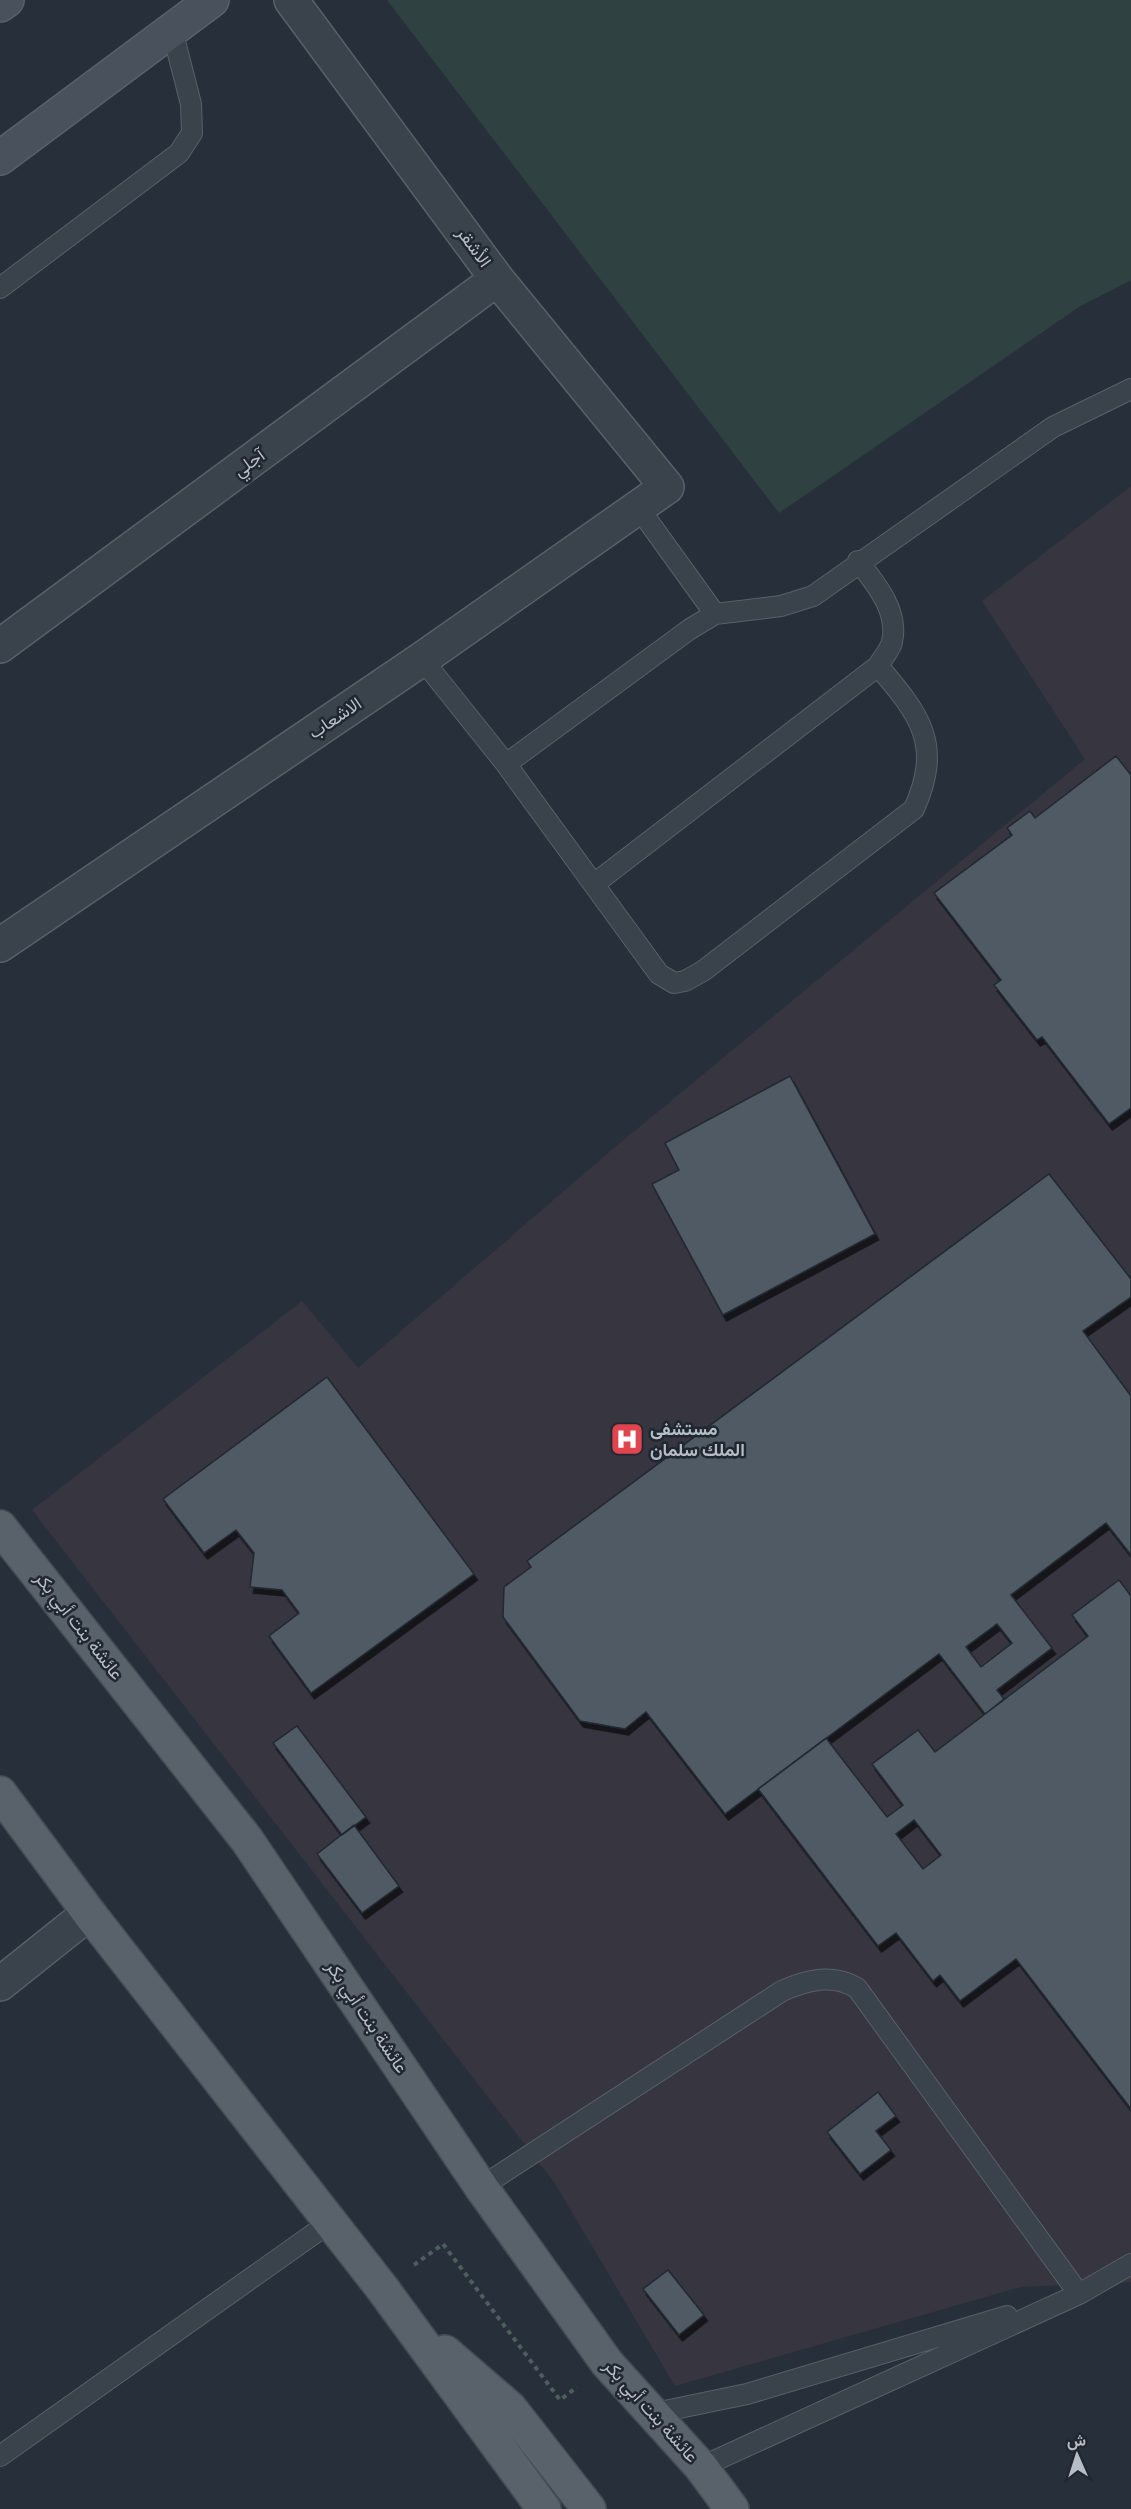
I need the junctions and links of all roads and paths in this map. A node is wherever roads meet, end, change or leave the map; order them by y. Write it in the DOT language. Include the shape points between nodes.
graph roads {
  1 [pos="7,0"];
  2 [pos="212,0"];
  3 [pos="291,0"];
  4 [pos="0,5"];
  5 [pos="172,30"];
  6 [pos="0,158"];
  7 [pos="497,279"];
  8 [pos="0,288"];
  9 [pos="1131,389"];
  10 [pos="667,487"];
  11 [pos="638,507"];
  12 [pos="858,561"];
  13 [pos="715,614"];
  14 [pos="0,646"];
  15 [pos="422,659"];
  16 [pos="878,666"];
  17 [pos="506,764"];
  18 [pos="594,884"];
  19 [pos="5,933"];
  20 [pos="0,1527"];
  21 [pos="0,1793"];
  22 [pos="89,1913"];
  23 [pos="0,1984"];
  24 [pos="481,2187"];
  25 [pos="329,2223"];
  26 [pos="1131,2264"];
  27 [pos="382,2288"];
  28 [pos="1078,2294"];
  29 [pos="400,2314"];
  30 [pos="607,2363"];
  31 [pos="655,2413"];
  32 [pos="0,2456"];
  33 [pos="701,2467"];
  34 [pos="544,2509"];
  35 [pos="589,2509"];
  36 [pos="716,2509"];
  37 [pos="732,2509"];
  1 -- 4 [label="main road"];
  2 -- 5 [label="main road"];
  3 -- 7 [label="street, الأشقر"];
  5 -- 6 [label="main road"];
  5 -- 8 [label="lane" via="191,104 192,133 179,153"];
  7 -- 10 [label="street, الأشقر"];
  7 -- 14 [label="street, آجلي"];
  9 -- 12 [label="lane" via="1053,427"];
  10 -- 11 [label="street, الاشعاب"];
  11 -- 13 [label="lane"];
  11 -- 15 [label="street, الاشعاب"];
  12 -- 13 [label="lane" via="813,596 781,606"];
  12 -- 16 [label="lane" via="878,587 892,615 892,642"];
  13 -- 17 [label="lane"];
  15 -- 17 [label="lane"];
  15 -- 19 [label="street, الاشعاب"];
  16 -- 18 [label="lane"];
  16 -- 18 [label="lane" via="911,705 926,740 925,785 914,809 703,971 674,983 659,974"];
  17 -- 18 [label="lane"];
  20 -- 24 [label="main road, عائشة بنت أبي بكر" via="247,1840"];
  21 -- 22 [label="main road"];
  22 -- 23 [label="street"];
  22 -- 25 [label="main road"];
  24 -- 28 [label="lane" via="782,1991 800,1982 844,1979 857,1988"];
  24 -- 30 [label="main road, عائشة بنت أبي بكر"];
  25 -- 27 [label="main road"];
  25 -- 32 [label="lane"];
  26 -- 28 [label="lane"];
  27 -- 29 [label="main road"];
  27 -- 30 [label="path" via="443,2244 560,2400"];
  28 -- 31 [label="lane" via="747,2394"];
  28 -- 33 [label="lane"];
  29 -- 34 [label="main road"];
  29 -- 35 [label="main road" via="510,2408"];
  30 -- 31 [label="main road, عائشة بنت أبي بكر"];
  31 -- 33 [label="main road, عائشة بنت أبي بكر"];
  33 -- 36 [label="main road"];
  33 -- 37 [label="main road, عائشة بنت أبي بكر"];
}
